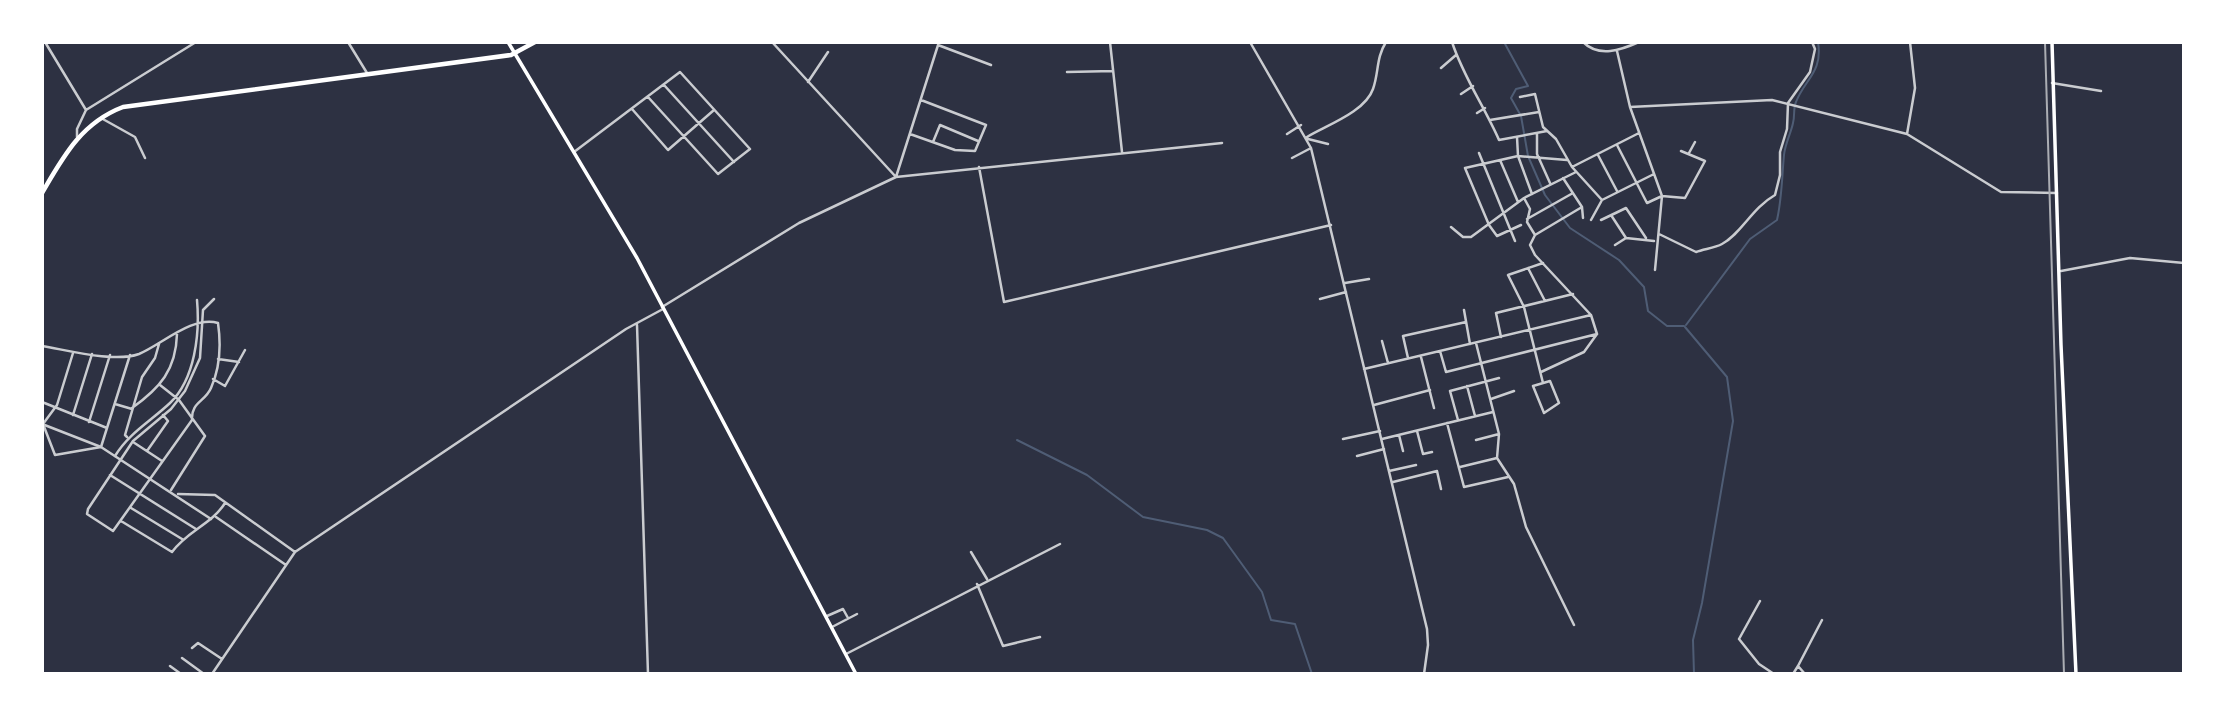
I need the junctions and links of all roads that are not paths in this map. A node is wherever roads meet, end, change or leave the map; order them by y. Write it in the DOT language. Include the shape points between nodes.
graph roads {
  1 [pos="45,42"];
  2 [pos="186,42"];
  3 [pos="196,42"];
  4 [pos="348,42"];
  5 [pos="508,42"];
  6 [pos="535,42"];
  7 [pos="772,42"];
  8 [pos="1110,42"];
  9 [pos="1250,42"];
  10 [pos="1386,42"];
  11 [pos="1452,42"];
  12 [pos="1583,42"];
  13 [pos="1639,42"];
  14 [pos="1812,42"];
  15 [pos="1910,42"];
  16 [pos="2052,42"];
  17 [pos="939,44"];
  18 [pos="189,47"];
  19 [pos="1617,51"];
  20 [pos="828,52"];
  21 [pos="516,54"];
  22 [pos="1456,55"];
  23 [pos="991,65"];
  24 [pos="1441,68"];
  25 [pos="1113,71"];
  26 [pos="1067,72"];
  27 [pos="367,73"];
  28 [pos="808,82"];
  29 [pos="2052,83"];
  30 [pos="664,85"];
  31 [pos="1474,86"];
  32 [pos="2101,90"];
  33 [pos="1461,94"];
  34 [pos="648,97"];
  35 [pos="1520,97"];
  36 [pos="1480,98"];
  37 [pos="921,100"];
  38 [pos="1472,102"];
  39 [pos="1788,103"];
  40 [pos="1630,107"];
  41 [pos="1485,108"];
  42 [pos="632,109"];
  43 [pos="715,109"];
  44 [pos="86,110"];
  45 [pos="1539,112"];
  46 [pos="1476,113"];
  47 [pos="101,118"];
  48 [pos="1490,120"];
  49 [pos="699,123"];
  50 [pos="1301,125"];
  51 [pos="1547,131"];
  52 [pos="1536,133"];
  53 [pos="1639,133"];
  54 [pos="910,134"];
  55 [pos="1287,134"];
  56 [pos="1908,134"];
  57 [pos="78,137"];
  58 [pos="684,137"];
  59 [pos="1517,137"];
  60 [pos="1308,138"];
  61 [pos="979,141"];
  62 [pos="933,142"];
  63 [pos="1695,142"];
  64 [pos="1222,143"];
  65 [pos="1328,144"];
  66 [pos="1618,145"];
  67 [pos="1311,148"];
  68 [pos="1681,151"];
  69 [pos="574,152"];
  70 [pos="1122,152"];
  71 [pos="1479,153"];
  72 [pos="1689,153"];
  73 [pos="1598,155"];
  74 [pos="1518,156"];
  75 [pos="1538,157"];
  76 [pos="145,158"];
  77 [pos="1292,158"];
  78 [pos="1500,160"];
  79 [pos="1567,160"];
  80 [pos="734,162"];
  81 [pos="1483,163"];
  82 [pos="979,167"];
  83 [pos="1572,167"];
  84 [pos="1576,172"];
  85 [pos="1654,174"];
  86 [pos="896,177"];
  87 [pos="1563,178"];
  88 [pos="1636,182"];
  89 [pos="1551,184"];
  90 [pos="1617,191"];
  91 [pos="42,193"];
  92 [pos="1573,193"];
  93 [pos="2057,193"];
  94 [pos="1532,194"];
  95 [pos="1662,195"];
  96 [pos="1524,198"];
  97 [pos="1602,200"];
  98 [pos="1518,202"];
  99 [pos="1582,207"];
  100 [pos="1505,213"];
  101 [pos="1611,215"];
  102 [pos="1583,218"];
  103 [pos="1527,219"];
  104 [pos="1591,220"];
  105 [pos="1601,220"];
  106 [pos="1331,225"];
  107 [pos="1489,225"];
  108 [pos="1521,225"];
  109 [pos="1451,227"];
  110 [pos="1511,230"];
  111 [pos="1535,234"];
  112 [pos="1659,234"];
  113 [pos="1626,238"];
  114 [pos="1646,238"];
  115 [pos="1515,241"];
  116 [pos="1656,242"];
  117 [pos="1615,245"];
  118 [pos="1543,262"];
  119 [pos="2184,263"];
  120 [pos="1528,268"];
  121 [pos="1655,270"];
  122 [pos="2061,271"];
  123 [pos="1369,279"];
  124 [pos="1345,283"];
  125 [pos="1346,292"];
  126 [pos="1573,294"];
  127 [pos="214,299"];
  128 [pos="1320,299"];
  129 [pos="197,300"];
  130 [pos="1545,301"];
  131 [pos="1524,307"];
  132 [pos="663,308"];
  133 [pos="1464,310"];
  134 [pos="1591,315"];
  135 [pos="201,322"];
  136 [pos="1466,322"];
  137 [pos="196,325"];
  138 [pos="637,325"];
  139 [pos="1530,330"];
  140 [pos="177,334"];
  141 [pos="1597,334"];
  142 [pos="1501,337"];
  143 [pos="1382,341"];
  144 [pos="1476,343"];
  145 [pos="159,344"];
  146 [pos="1470,344"];
  147 [pos="42,346"];
  148 [pos="1534,350"];
  149 [pos="245,351"];
  150 [pos="1440,351"];
  151 [pos="73,353"];
  152 [pos="92,354"];
  153 [pos="110,355"];
  154 [pos="130,355"];
  155 [pos="1421,356"];
  156 [pos="1408,358"];
  157 [pos="218,359"];
  158 [pos="239,362"];
  159 [pos="1388,363"];
  160 [pos="1481,364"];
  161 [pos="1364,369"];
  162 [pos="1540,373"];
  163 [pos="1499,378"];
  164 [pos="213,379"];
  165 [pos="1485,382"];
  166 [pos="1543,383"];
  167 [pos="160,385"];
  168 [pos="1467,386"];
  169 [pos="1430,390"];
  170 [pos="1514,391"];
  171 [pos="177,398"];
  172 [pos="1490,399"];
  173 [pos="42,402"];
  174 [pos="115,404"];
  175 [pos="1374,405"];
  176 [pos="132,408"];
  177 [pos="1434,408"];
  178 [pos="55,409"];
  179 [pos="1493,412"];
  180 [pos="163,415"];
  181 [pos="191,415"];
  182 [pos="72,416"];
  183 [pos="1475,416"];
  184 [pos="1458,420"];
  185 [pos="89,422"];
  186 [pos="1447,423"];
  187 [pos="42,424"];
  188 [pos="107,428"];
  189 [pos="1380,431"];
  190 [pos="1417,431"];
  191 [pos="1399,435"];
  192 [pos="1499,435"];
  193 [pos="129,437"];
  194 [pos="1343,439"];
  195 [pos="1382,439"];
  196 [pos="1476,440"];
  197 [pos="132,442"];
  198 [pos="101,447"];
  199 [pos="1384,449"];
  200 [pos="147,451"];
  201 [pos="1403,451"];
  202 [pos="1432,452"];
  203 [pos="1357,456"];
  204 [pos="117,457"];
  205 [pos="1497,458"];
  206 [pos="162,461"];
  207 [pos="1416,464"];
  208 [pos="1459,467"];
  209 [pos="1390,471"];
  210 [pos="109,475"];
  211 [pos="1508,477"];
  212 [pos="151,478"];
  213 [pos="1392,483"];
  214 [pos="1441,489"];
  215 [pos="172,490"];
  216 [pos="140,494"];
  217 [pos="178,495"];
  218 [pos="225,502"];
  219 [pos="130,507"];
  220 [pos="216,516"];
  221 [pos="211,519"];
  222 [pos="121,521"];
  223 [pos="196,529"];
  224 [pos="182,539"];
  225 [pos="1060,544"];
  226 [pos="295,552"];
  227 [pos="971,552"];
  228 [pos="286,565"];
  229 [pos="987,579"];
  230 [pos="977,584"];
  231 [pos="1760,601"];
  232 [pos="857,614"];
  233 [pos="826,616"];
  234 [pos="848,618"];
  235 [pos="1822,620"];
  236 [pos="1574,625"];
  237 [pos="832,627"];
  238 [pos="1040,637"];
  239 [pos="192,648"];
  240 [pos="846,654"];
  241 [pos="181,658"];
  242 [pos="222,659"];
  243 [pos="170,666"];
  244 [pos="1798,666"];
  245 [pos="2077,673"];
  246 [pos="181,674"];
  247 [pos="204,674"];
  248 [pos="212,674"];
  249 [pos="648,674"];
  250 [pos="856,674"];
  251 [pos="1198,674"];
  252 [pos="1236,674"];
  253 [pos="1424,674"];
  254 [pos="1774,674"];
  255 [pos="1793,674"];
  256 [pos="1805,674"];
  1 -- 44 [label="street"];
  2 -- 18 [label="street"];
  3 -- 18 [label="street"];
  4 -- 27 [label="street"];
  5 -- 21 [label="main road"];
  6 -- 21 [label="highway"];
  7 -- 28 [label="street"];
  8 -- 25 [label="street"];
  9 -- 50 [label="street"];
  10 -- 60 [label="street" via="1367,100"];
  11 -- 22 [label="street"];
  12 -- 19 [label="street" via="1598,51"];
  13 -- 19 [label="street"];
  14 -- 39 [label="street" via="1810,72"];
  15 -- 56 [label="street" via="1915,88"];
  16 -- 29 [label="main road"];
  17 -- 23 [label="street"];
  17 -- 37 [label="street"];
  18 -- 44 [label="street"];
  19 -- 40 [label="street"];
  20 -- 28 [label="street"];
  21 -- 27 [label="highway"];
  21 -- 69 [label="main road"];
  22 -- 24 [label="street"];
  22 -- 31 [label="street"];
  25 -- 26 [label="street"];
  25 -- 70 [label="street"];
  27 -- 47 [label="highway" via="158,100 122,107"];
  28 -- 86 [label="street"];
  29 -- 32 [label="street"];
  29 -- 93 [label="main road"];
  30 -- 34 [label="street"];
  30 -- 43 [label="street" via="680,72"];
  30 -- 49 [label="street"];
  31 -- 33 [label="street"];
  31 -- 36 [label="street"];
  34 -- 42 [label="street"];
  34 -- 58 [label="street"];
  35 -- 45 [label="street" via="1535,94"];
  36 -- 38 [label="street"];
  36 -- 41 [label="street"];
  37 -- 54 [label="street"];
  37 -- 61 [label="street" via="986,125"];
  39 -- 40 [label="street" via="1752,99"];
  39 -- 56 [label="street"];
  39 -- 112 [label="street" via="1775,195 1717,247 1696,252"];
  40 -- 53 [label="street"];
  41 -- 46 [label="street"];
  41 -- 48 [label="street"];
  42 -- 58 [label="street" via="668,150"];
  42 -- 69 [label="street"];
  43 -- 49 [label="street"];
  43 -- 80 [label="street" via="750,149"];
  44 -- 57 [label="street"];
  45 -- 48 [label="street"];
  45 -- 51 [label="street"];
  47 -- 57 [label="highway"];
  47 -- 76 [label="street" via="135,137"];
  48 -- 59 [label="street" via="1499,140"];
  49 -- 58 [label="street"];
  49 -- 80 [label="street"];
  50 -- 55 [label="street"];
  50 -- 60 [label="street"];
  51 -- 52 [label="street"];
  51 -- 79 [label="street"];
  52 -- 59 [label="street"];
  52 -- 75 [label="street"];
  53 -- 66 [label="street"];
  53 -- 85 [label="street"];
  54 -- 62 [label="street"];
  54 -- 86 [label="street"];
  56 -- 93 [label="street" via="2001,192"];
  57 -- 91 [label="highway"];
  58 -- 80 [label="street" via="718,174"];
  59 -- 74 [label="street"];
  60 -- 65 [label="street"];
  60 -- 67 [label="street"];
  61 -- 62 [label="street" via="975,151"];
  61 -- 62 [label="street" via="940,125"];
  63 -- 72 [label="street"];
  64 -- 70 [label="street"];
  66 -- 73 [label="street"];
  66 -- 88 [label="street"];
  67 -- 77 [label="street"];
  67 -- 106 [label="street"];
  68 -- 72 [label="street"];
  69 -- 132 [label="main road"];
  70 -- 82 [label="street"];
  71 -- 81 [label="street"];
  72 -- 95 [label="street" via="1705,161 1685,198"];
  73 -- 83 [label="street"];
  73 -- 90 [label="street"];
  74 -- 75 [label="street"];
  74 -- 78 [label="street"];
  74 -- 94 [label="street"];
  75 -- 79 [label="street"];
  75 -- 89 [label="street"];
  78 -- 81 [label="street"];
  78 -- 98 [label="street"];
  79 -- 83 [label="street"];
  81 -- 100 [label="street"];
  81 -- 107 [label="street" via="1465,168"];
  82 -- 86 [label="street"];
  82 -- 106 [label="street" via="1004,302"];
  83 -- 84 [label="street"];
  84 -- 87 [label="street"];
  84 -- 97 [label="street"];
  85 -- 88 [label="street"];
  85 -- 95 [label="street"];
  86 -- 132 [label="street" via="799,223"];
  87 -- 89 [label="street"];
  87 -- 92 [label="street"];
  88 -- 90 [label="street"];
  88 -- 95 [label="street" via="1647,203"];
  89 -- 94 [label="street"];
  90 -- 97 [label="street"];
  92 -- 99 [label="street"];
  92 -- 103 [label="street"];
  93 -- 122 [label="main road"];
  94 -- 96 [label="street"];
  95 -- 112 [label="street"];
  96 -- 98 [label="street"];
  96 -- 103 [label="street" via="1530,209"];
  97 -- 104 [label="street"];
  98 -- 100 [label="street"];
  99 -- 102 [label="street"];
  99 -- 111 [label="street"];
  100 -- 107 [label="street"];
  100 -- 110 [label="street"];
  101 -- 105 [label="street"];
  101 -- 113 [label="street"];
  101 -- 114 [label="street" via="1626,208"];
  103 -- 111 [label="street"];
  106 -- 124 [label="street"];
  107 -- 109 [label="street" via="1471,237 1463,237"];
  107 -- 110 [label="street" via="1497,236"];
  108 -- 110 [label="street"];
  110 -- 115 [label="street"];
  111 -- 118 [label="street" via="1530,245"];
  112 -- 116 [label="street"];
  113 -- 114 [label="street"];
  113 -- 117 [label="street"];
  114 -- 116 [label="street"];
  116 -- 121 [label="street"];
  118 -- 120 [label="street"];
  118 -- 126 [label="street"];
  119 -- 122 [label="street" via="2130,258"];
  120 -- 130 [label="street"];
  120 -- 131 [label="street" via="1508,275"];
  122 -- 245 [label="main road"];
  123 -- 124 [label="street"];
  124 -- 125 [label="street"];
  125 -- 128 [label="street"];
  125 -- 161 [label="street"];
  126 -- 130 [label="street"];
  126 -- 134 [label="street"];
  127 -- 135 [label="street" via="203,310"];
  129 -- 137 [label="street"];
  130 -- 131 [label="street"];
  131 -- 139 [label="street"];
  131 -- 142 [label="street" via="1496,313"];
  132 -- 138 [label="street"];
  132 -- 233 [label="main road"];
  133 -- 136 [label="street"];
  134 -- 139 [label="street"];
  134 -- 141 [label="street"];
  135 -- 137 [label="street"];
  135 -- 157 [label="street" via="218,323"];
  135 -- 171 [label="street" via="200,358"];
  136 -- 146 [label="street"];
  136 -- 156 [label="street" via="1403,336"];
  137 -- 140 [label="street"];
  137 -- 171 [label="street" via="192,365"];
  138 -- 226 [label="street"];
  138 -- 249 [label="street"];
  139 -- 142 [label="street"];
  139 -- 148 [label="street"];
  140 -- 145 [label="street"];
  140 -- 167 [label="street" via="174,363"];
  141 -- 148 [label="street"];
  141 -- 162 [label="street" via="1584,352"];
  142 -- 144 [label="street"];
  143 -- 159 [label="street"];
  144 -- 146 [label="street"];
  144 -- 160 [label="street"];
  145 -- 154 [label="street"];
  145 -- 176 [label="street"];
  146 -- 150 [label="street"];
  147 -- 151 [label="street"];
  148 -- 160 [label="street"];
  148 -- 162 [label="street"];
  149 -- 158 [label="street"];
  150 -- 155 [label="street"];
  150 -- 160 [label="street" via="1446,372"];
  151 -- 152 [label="street"];
  151 -- 178 [label="street"];
  152 -- 153 [label="street"];
  152 -- 182 [label="street"];
  153 -- 154 [label="street"];
  153 -- 185 [label="street"];
  154 -- 174 [label="street"];
  155 -- 156 [label="street"];
  155 -- 169 [label="street"];
  156 -- 159 [label="street"];
  157 -- 158 [label="street"];
  157 -- 164 [label="street"];
  158 -- 164 [label="street" via="225,386"];
  159 -- 161 [label="street"];
  160 -- 165 [label="street"];
  161 -- 175 [label="street"];
  162 -- 166 [label="street"];
  163 -- 165 [label="street"];
  164 -- 181 [label="street" via="212,388"];
  165 -- 168 [label="street"];
  165 -- 172 [label="street"];
  166 -- 166 [label="street" via="1533,386 1544,413 1559,402 1550,381"];
  167 -- 171 [label="street"];
  167 -- 176 [label="street"];
  168 -- 183 [label="street"];
  168 -- 184 [label="street" via="1450,391"];
  169 -- 175 [label="street"];
  169 -- 177 [label="street"];
  170 -- 172 [label="street"];
  171 -- 180 [label="street"];
  171 -- 181 [label="street"];
  171 -- 193 [label="street"];
  172 -- 179 [label="street"];
  173 -- 178 [label="street"];
  174 -- 176 [label="street"];
  174 -- 188 [label="street"];
  175 -- 189 [label="street"];
  176 -- 193 [label="street" via="125,435"];
  178 -- 182 [label="street"];
  178 -- 187 [label="street"];
  179 -- 183 [label="street"];
  179 -- 192 [label="street"];
  180 -- 197 [label="street"];
  180 -- 200 [label="street" via="168,421"];
  181 -- 206 [label="street" via="192,420"];
  181 -- 215 [label="street" via="205,436"];
  182 -- 185 [label="street"];
  183 -- 184 [label="street"];
  184 -- 186 [label="street"];
  185 -- 188 [label="street"];
  186 -- 190 [label="street"];
  186 -- 208 [label="street"];
  187 -- 198 [label="street"];
  187 -- 198 [label="street" via="55,455"];
  188 -- 198 [label="street"];
  189 -- 194 [label="street"];
  189 -- 195 [label="street"];
  190 -- 191 [label="street"];
  190 -- 202 [label="street" via="1423,454"];
  191 -- 195 [label="street"];
  191 -- 201 [label="street"];
  192 -- 196 [label="street"];
  192 -- 205 [label="street"];
  193 -- 204 [label="street"];
  195 -- 199 [label="street"];
  197 -- 200 [label="street"];
  197 -- 204 [label="street"];
  198 -- 204 [label="street"];
  199 -- 203 [label="street"];
  199 -- 209 [label="street"];
  200 -- 206 [label="street"];
  204 -- 210 [label="street"];
  204 -- 212 [label="street"];
  205 -- 208 [label="street"];
  205 -- 211 [label="street"];
  206 -- 212 [label="street"];
  207 -- 209 [label="street"];
  208 -- 211 [label="street" via="1464,487"];
  209 -- 213 [label="street"];
  210 -- 216 [label="street"];
  210 -- 222 [label="street" via="87,514 113,531"];
  211 -- 236 [label="street" via="1526,527"];
  212 -- 215 [label="street"];
  212 -- 216 [label="street"];
  213 -- 214 [label="street" via="1437,471"];
  213 -- 253 [label="street" via="1427,629"];
  215 -- 217 [label="street"];
  216 -- 219 [label="street"];
  216 -- 223 [label="street"];
  217 -- 218 [label="street" via="215,495"];
  217 -- 221 [label="street"];
  218 -- 220 [label="street"];
  218 -- 226 [label="street"];
  219 -- 222 [label="street"];
  219 -- 224 [label="street"];
  220 -- 221 [label="street"];
  220 -- 228 [label="street"];
  221 -- 223 [label="street"];
  222 -- 224 [label="street" via="172,552"];
  223 -- 224 [label="street"];
  225 -- 229 [label="street"];
  226 -- 228 [label="street"];
  227 -- 229 [label="street"];
  228 -- 242 [label="street"];
  229 -- 230 [label="street"];
  230 -- 238 [label="street" via="1003,646"];
  230 -- 240 [label="street"];
  231 -- 254 [label="street" via="1740,639 1759,664"];
  232 -- 234 [label="street"];
  233 -- 234 [label="street" via="843,609"];
  233 -- 237 [label="main road"];
  234 -- 237 [label="street"];
  235 -- 244 [label="street"];
  237 -- 240 [label="main road"];
  239 -- 242 [label="street" via="198,643"];
  240 -- 250 [label="main road"];
  241 -- 247 [label="street"];
  242 -- 248 [label="street"];
  243 -- 246 [label="street"];
  244 -- 255 [label="street"];
  244 -- 256 [label="street"];
  251 -- 252 [label="street"];
}
